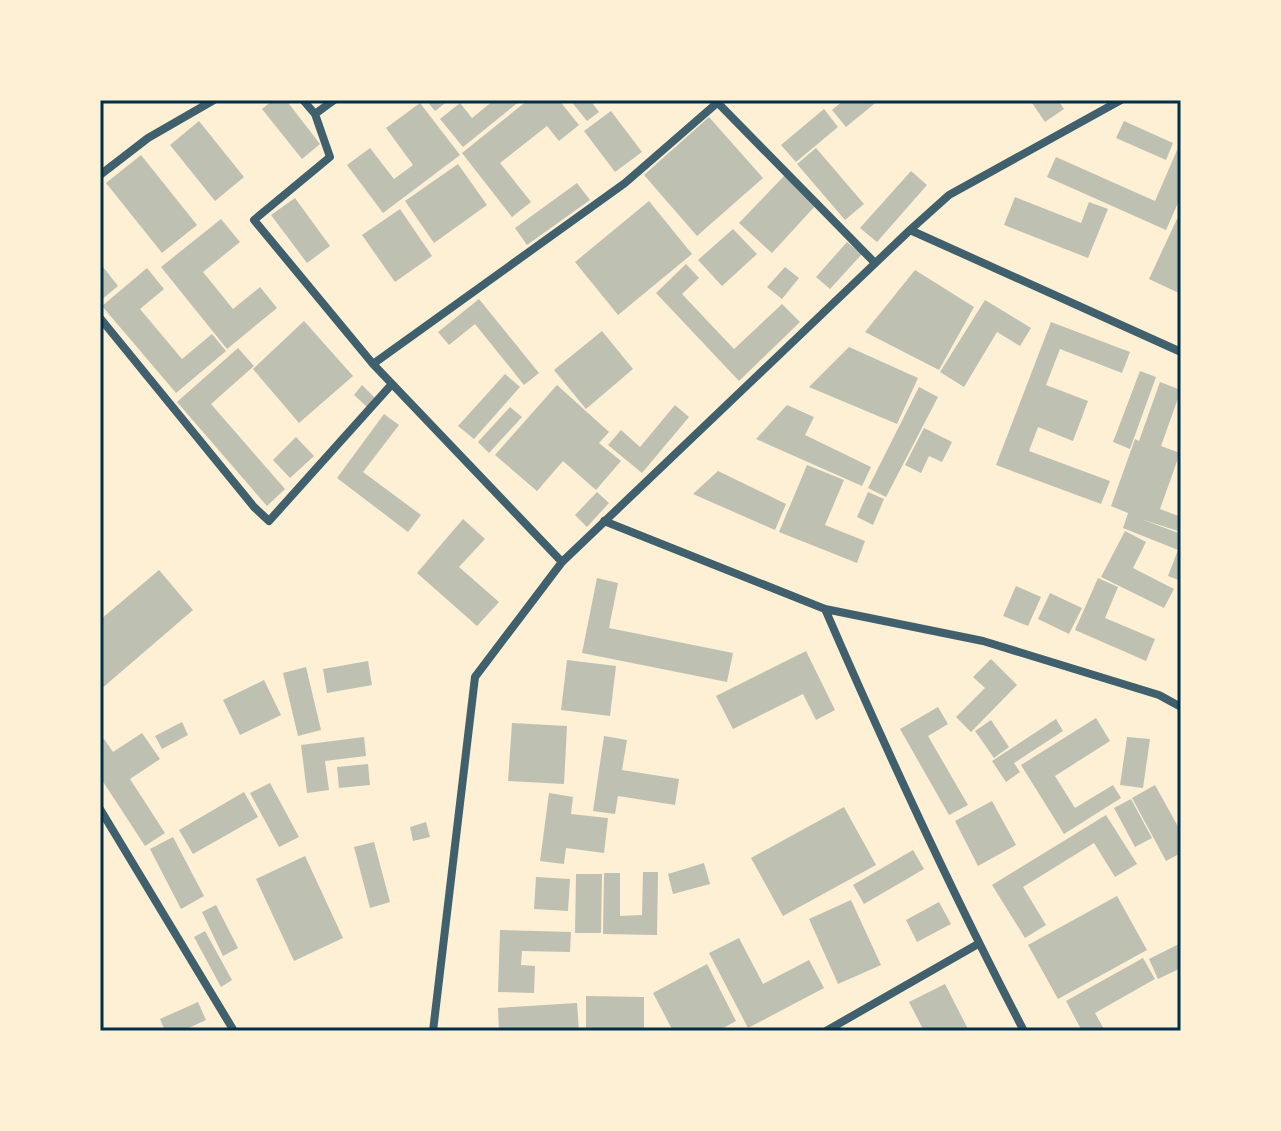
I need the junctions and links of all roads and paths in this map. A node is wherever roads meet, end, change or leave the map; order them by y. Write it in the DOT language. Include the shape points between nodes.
graph roads {
  1 [pos="214,100"];
  2 [pos="303,100"];
  3 [pos="334,100"];
  4 [pos="1121,100"];
  5 [pos="716,102"];
  6 [pos="315,114"];
  7 [pos="100,175"];
  8 [pos="910,230"];
  9 [pos="874,262"];
  10 [pos="100,318"];
  11 [pos="1181,352"];
  12 [pos="373,364"];
  13 [pos="392,384"];
  14 [pos="604,521"];
  15 [pos="562,562"];
  16 [pos="825,609"];
  17 [pos="1181,707"];
  18 [pos="100,809"];
  19 [pos="978,944"];
  20 [pos="234,1031"];
  21 [pos="433,1031"];
  22 [pos="826,1031"];
  23 [pos="1024,1031"];
  1 -- 7 [label="street" via="148,138"];
  2 -- 6 [label="street"];
  3 -- 6 [label="street"];
  4 -- 8 [label="street" via="949,195"];
  5 -- 9 [label="street"];
  5 -- 12 [label="street" via="625,183"];
  6 -- 12 [label="street" via="330,157 254,220"];
  8 -- 9 [label="street"];
  8 -- 11 [label="street"];
  9 -- 14 [label="street"];
  10 -- 13 [label="street" via="269,521"];
  12 -- 13 [label="street"];
  13 -- 15 [label="street"];
  14 -- 15 [label="street"];
  14 -- 16 [label="street"];
  15 -- 21 [label="street" via="475,677"];
  16 -- 17 [label="street" via="983,641 1159,695"];
  16 -- 19 [label="street"];
  18 -- 20 [label="street"];
  19 -- 22 [label="street"];
  19 -- 23 [label="street"];
}
